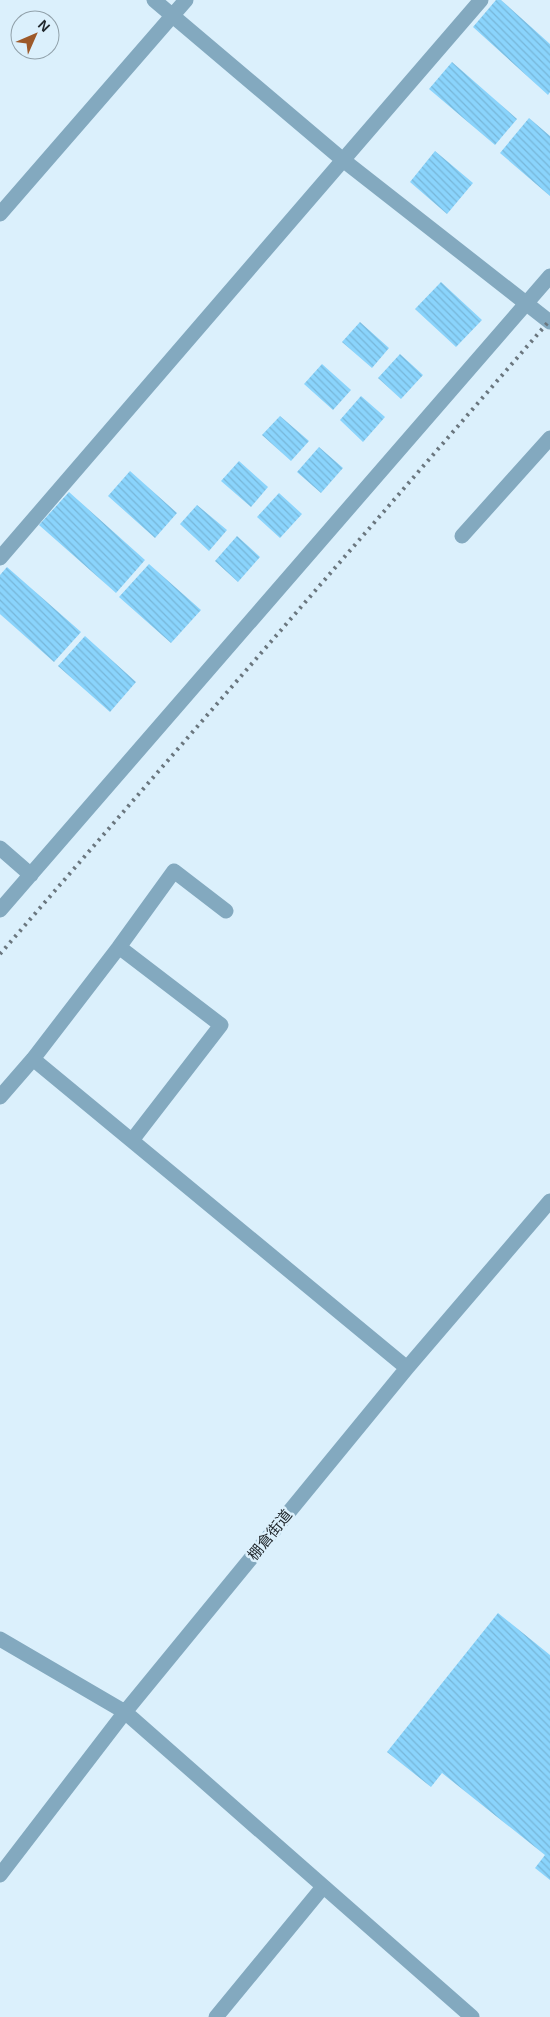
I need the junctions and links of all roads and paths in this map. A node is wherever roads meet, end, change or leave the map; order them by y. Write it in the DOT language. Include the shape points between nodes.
graph roads {
  1 [pos="154,0"];
  2 [pos="186,0"];
  3 [pos="481,0"];
  4 [pos="172,16"];
  5 [pos="343,160"];
  6 [pos="0,214"];
  7 [pos="550,276"];
  8 [pos="527,302"];
  9 [pos="550,322"];
  10 [pos="550,438"];
  11 [pos="462,536"];
  12 [pos="0,558"];
  13 [pos="0,848"];
  14 [pos="31,875"];
  15 [pos="0,910"];
  16 [pos="226,912"];
  17 [pos="119,947"];
  18 [pos="33,1059"];
  19 [pos="0,1097"];
  20 [pos="133,1139"];
  21 [pos="550,1201"];
  22 [pos="407,1368"];
  23 [pos="0,1639"];
  24 [pos="125,1712"];
  25 [pos="0,1876"];
  26 [pos="323,1887"];
  27 [pos="216,2017"];
  28 [pos="472,2017"];
  1 -- 4 [label="street"];
  2 -- 4 [label="street"];
  3 -- 5 [label="street"];
  4 -- 5 [label="street"];
  4 -- 6 [label="street"];
  5 -- 8 [label="street"];
  5 -- 12 [label="street"];
  7 -- 8 [label="street"];
  8 -- 9 [label="street"];
  8 -- 14 [label="street"];
  10 -- 11 [label="street"];
  13 -- 14 [label="street"];
  14 -- 15 [label="street"];
  16 -- 17 [label="street" via="174,871"];
  17 -- 18 [label="street"];
  17 -- 20 [label="street" via="221,1025"];
  18 -- 19 [label="street"];
  18 -- 20 [label="street"];
  20 -- 22 [label="street"];
  21 -- 22 [label="street, 棚倉街道"];
  22 -- 24 [label="street, 棚倉街道"];
  23 -- 24 [label="street"];
  24 -- 25 [label="street, 棚倉街道"];
  24 -- 26 [label="street"];
  26 -- 27 [label="street"];
  26 -- 28 [label="street"];
}
